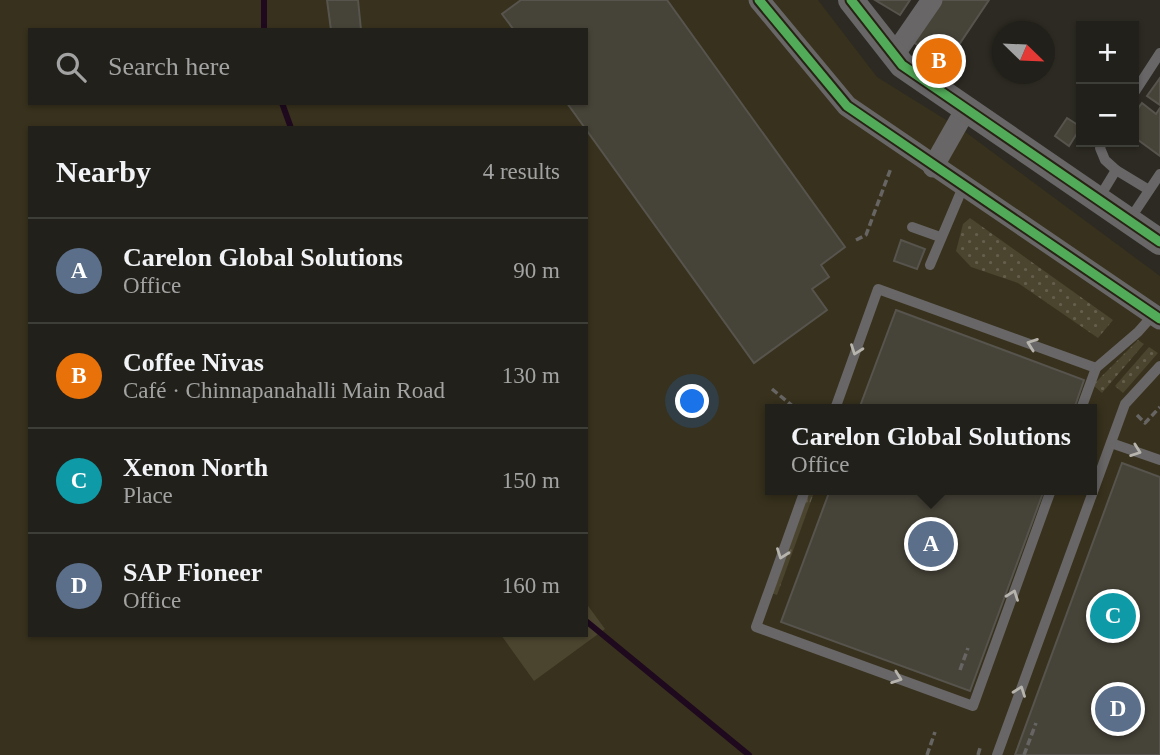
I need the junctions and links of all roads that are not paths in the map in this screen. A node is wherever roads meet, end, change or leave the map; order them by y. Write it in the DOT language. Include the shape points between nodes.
graph roads {
  1 [pos="759,0"];
  2 [pos="851,0"];
  3 [pos="932,0"];
  4 [pos="1160,53"];
  5 [pos="894,55"];
  6 [pos="1139,85"];
  7 [pos="966,109"];
  8 [pos="1102,147"];
  9 [pos="933,167"];
  10 [pos="1116,170"];
  11 [pos="1160,174"];
  12 [pos="963,187"];
  13 [pos="1149,190"];
  14 [pos="1099,198"];
  15 [pos="1130,219"];
  16 [pos="912,227"];
  17 [pos="940,237"];
  18 [pos="1160,242"];
  19 [pos="930,265"];
  20 [pos="1157,316"];
  21 [pos="1160,366"];
  22 [pos="1096,368"];
  23 [pos="837,404"];
  24 [pos="1083,404"];
  25 [pos="1111,443"];
  26 [pos="1160,460"];
  27 [pos="1097,481"];
  28 [pos="804,495"];
  29 [pos="1049,495"];
  30 [pos="1092,495"];
  31 [pos="997,755"];
  1 -- 9 [label="street" via="847,107"];
  2 -- 5 [label="street"];
  3 -- 5 [label="street"];
  4 -- 6 [label="lane"];
  5 -- 7 [label="street"];
  7 -- 9 [label="street"];
  7 -- 14 [label="street"];
  8 -- 10 [label="lane"];
  9 -- 12 [label="street"];
  10 -- 13 [label="lane"];
  10 -- 14 [label="lane"];
  11 -- 13 [label="lane"];
  12 -- 17 [label="lane"];
  12 -- 20 [label="street"];
  13 -- 15 [label="lane"];
  14 -- 15 [label="street"];
  15 -- 18 [label="street"];
  16 -- 17 [label="lane"];
  17 -- 19 [label="lane"];
  20 -- 22 [label="lane"];
  21 -- 25 [label="lane" via="1125,404"];
  22 -- 23 [label="lane, one-way" via="878,289"];
  22 -- 24 [label="lane"];
  25 -- 26 [label="lane, one-way"];
  27 -- 25 [label="lane, one-way"];
  28 -- 29 [label="lane, one-way" via="756,627 973,706"];
  31 -- 30 [label="lane, one-way"];
}
